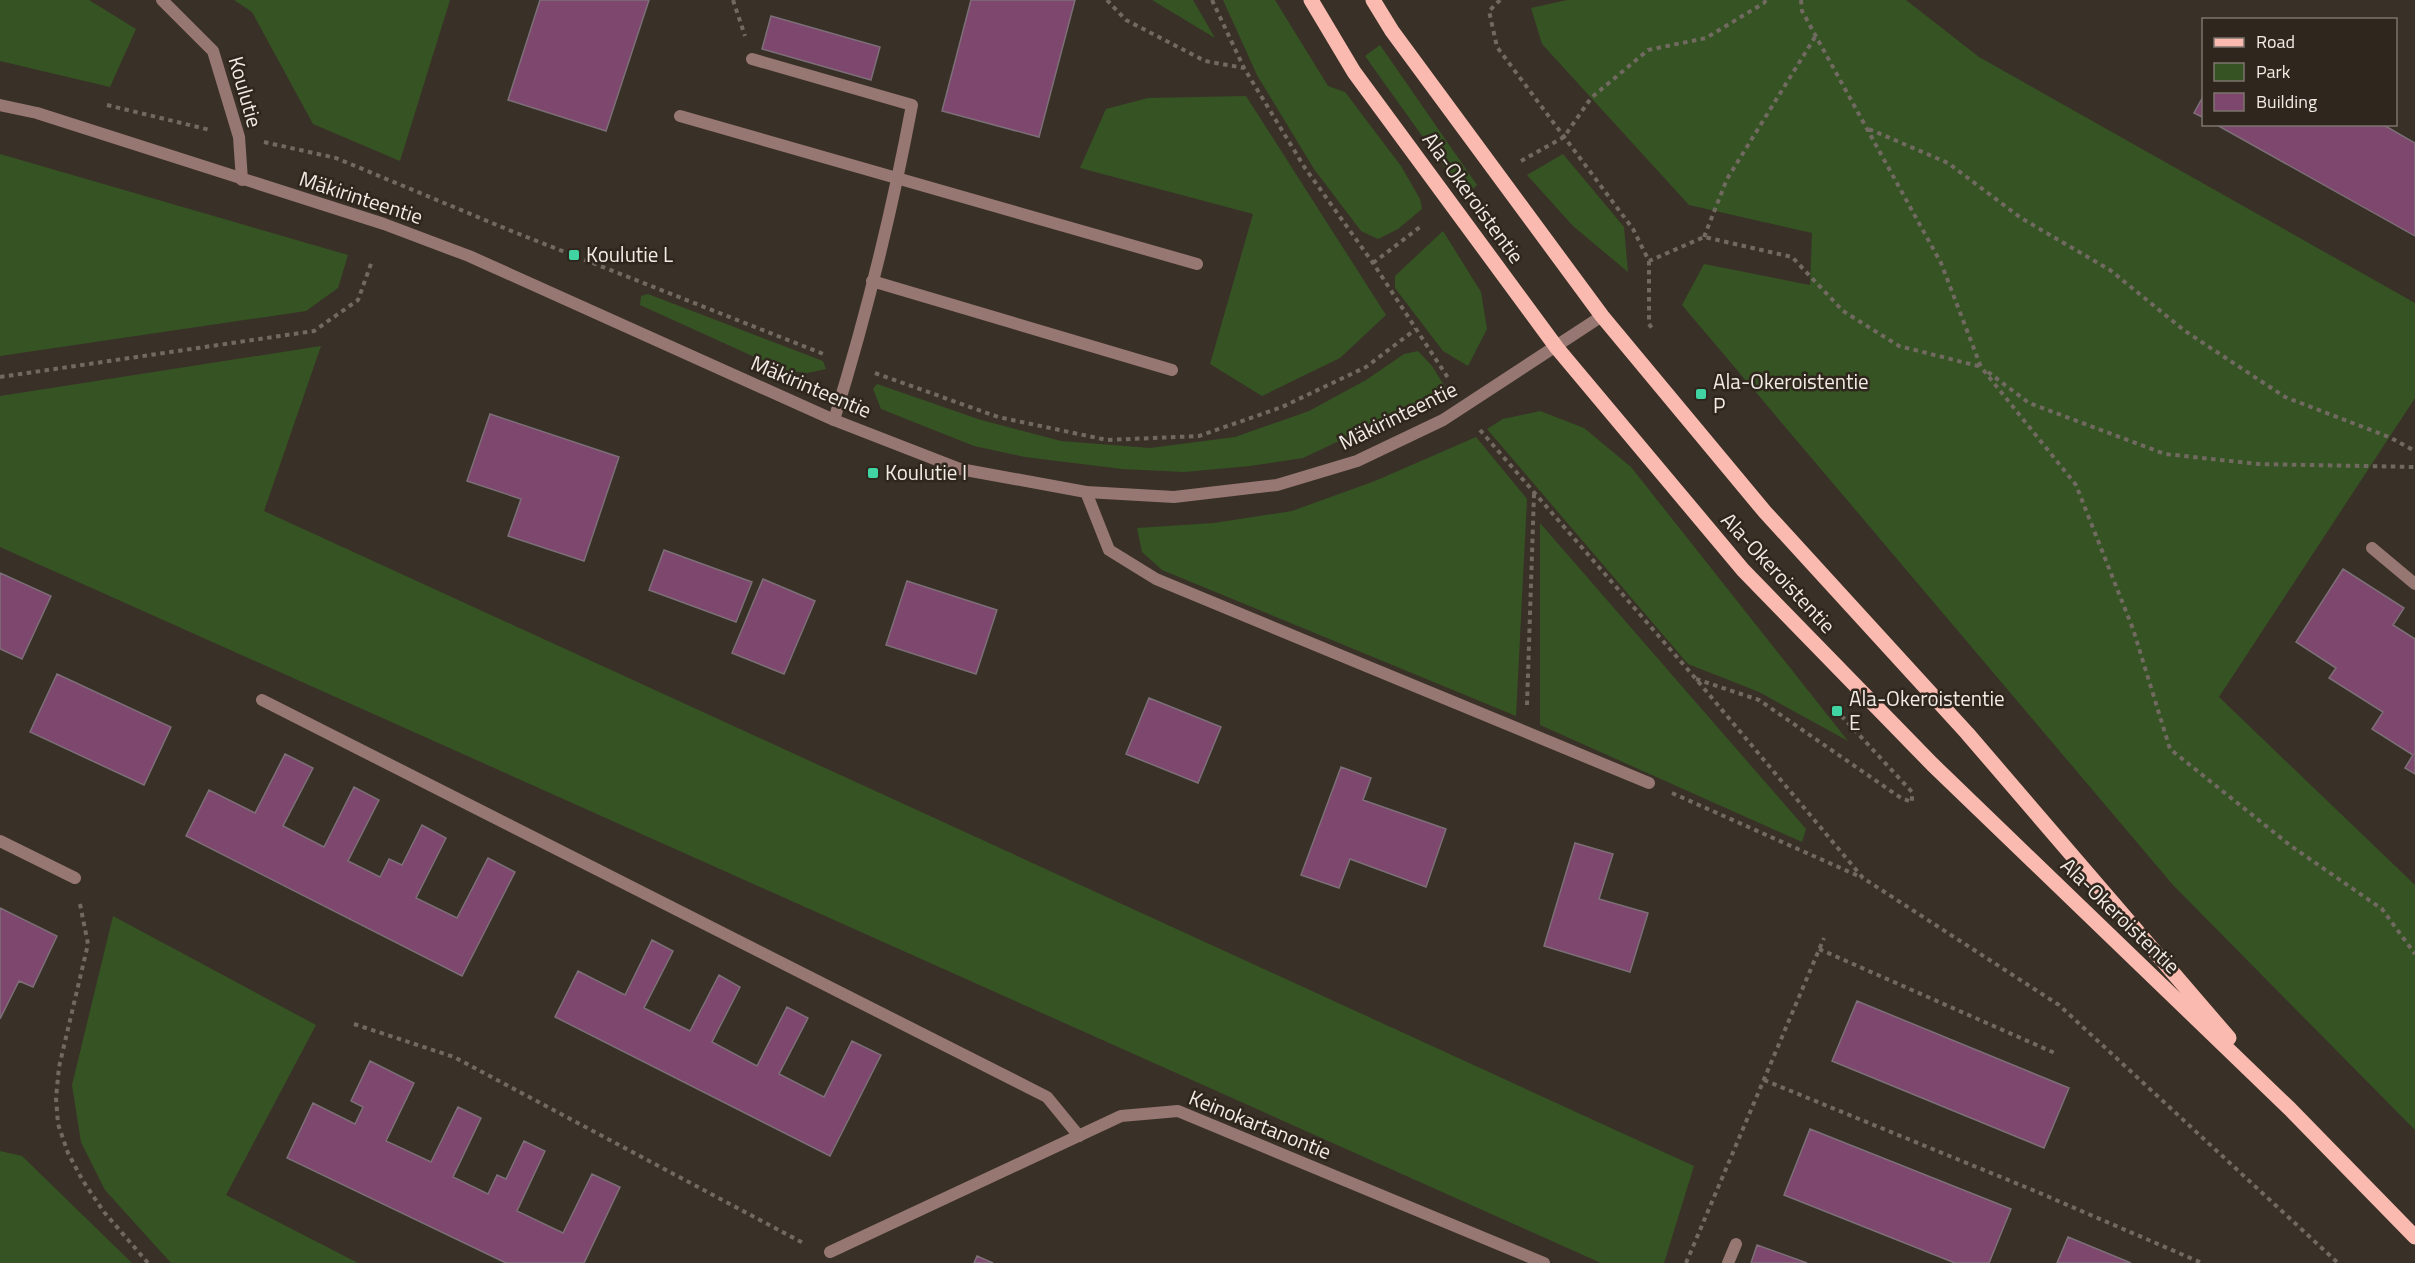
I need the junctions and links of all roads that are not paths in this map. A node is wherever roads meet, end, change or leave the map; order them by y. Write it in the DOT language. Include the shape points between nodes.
graph roads {
  1 [pos="162,0"];
  2 [pos="1311,0"];
  3 [pos="1373,0"];
  4 [pos="752,59"];
  5 [pos="0,105"];
  6 [pos="680,116"];
  7 [pos="898,179"];
  8 [pos="242,180"];
  9 [pos="1197,264"];
  10 [pos="872,281"];
  11 [pos="1602,316"];
  12 [pos="1557,348"];
  13 [pos="1172,370"];
  14 [pos="834,420"];
  15 [pos="1086,492"];
  16 [pos="2372,548"];
  17 [pos="2415,584"];
  18 [pos="262,699"];
  19 [pos="1649,783"];
  20 [pos="0,841"];
  21 [pos="75,878"];
  22 [pos="2290,1109"];
  23 [pos="1079,1136"];
  24 [pos="2415,1237"];
  25 [pos="1736,1244"];
  26 [pos="830,1252"];
  27 [pos="1544,1263"];
  28 [pos="1728,1263"];
  1 -- 8 [label="street, Koulutie" via="213,51 240,137"];
  2 -- 12 [label="main road, Ala-Okeroistentie" via="1354,72"];
  3 -- 11 [label="main road, Ala-Okeroistentie"];
  4 -- 7 [label="street" via="912,105"];
  5 -- 8 [label="street, Mäkirinteentie" via="37,113"];
  6 -- 7 [label="street"];
  7 -- 9 [label="street"];
  7 -- 10 [label="street"];
  8 -- 14 [label="street, Mäkirinteentie" via="384,224 468,256"];
  10 -- 13 [label="street"];
  10 -- 14 [label="street"];
  11 -- 12 [label="street, Mäkirinteentie"];
  11 -- 22 [label="main road, Ala-Okeroistentie" via="1765,512 1967,733"];
  12 -- 15 [label="street, Mäkirinteentie" via="1443,420 1358,461 1277,485 1174,497"];
  12 -- 22 [label="main road, Ala-Okeroistentie" via="1743,570 1932,764"];
  14 -- 15 [label="street, Mäkirinteentie" via="960,469"];
  15 -- 19 [label="street" via="1109,549 1156,579"];
  16 -- 17 [label="street"];
  18 -- 23 [label="street" via="1047,1097"];
  20 -- 21 [label="street"];
  22 -- 24 [label="main road, Ala-Okeroistentie"];
  23 -- 26 [label="street, Keinokartanontie"];
  23 -- 27 [label="street, Keinokartanontie" via="1121,1116 1178,1111"];
  25 -- 28 [label="street"];
}
